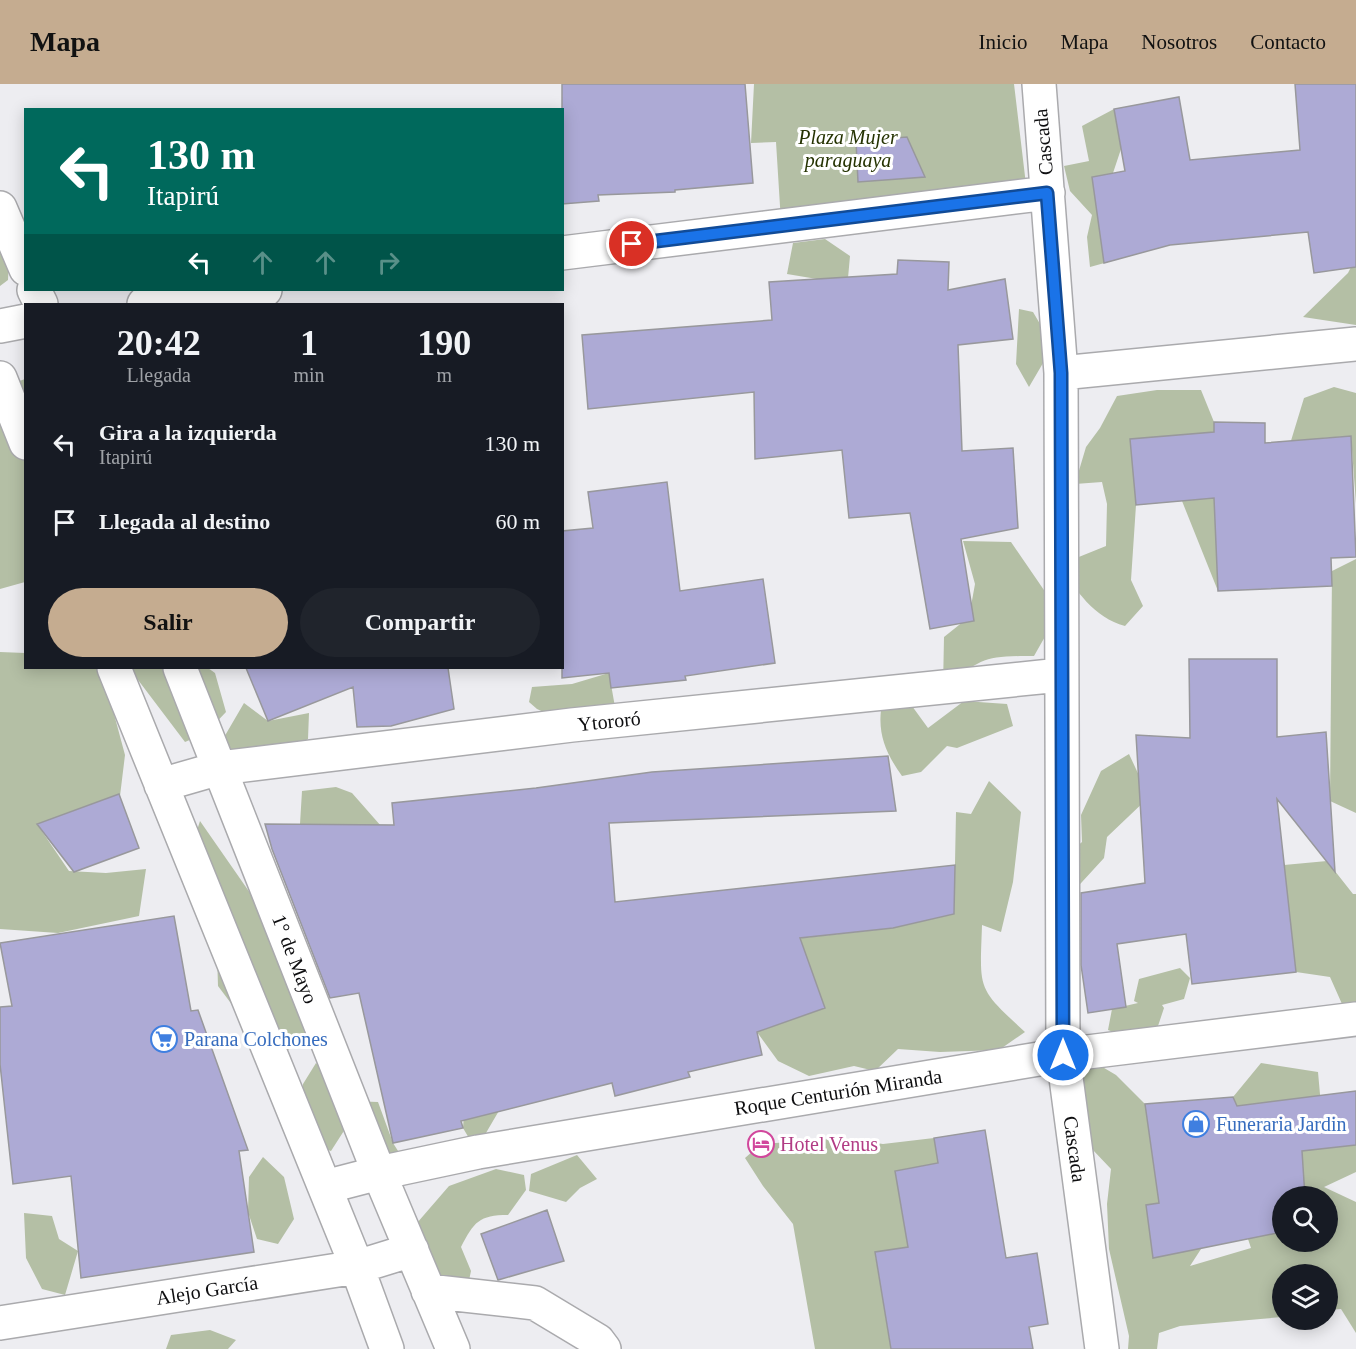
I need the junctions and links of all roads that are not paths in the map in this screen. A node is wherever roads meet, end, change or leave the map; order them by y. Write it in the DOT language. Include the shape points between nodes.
graph roads {
  1 [pos="1039,84"];
  2 [pos="1047,193"];
  3 [pos="0,208"];
  4 [pos="564,253"];
  5 [pos="24,264"];
  6 [pos="256,291"];
  7 [pos="153,303"];
  8 [pos="24,321"];
  9 [pos="0,327"];
  10 [pos="1356,344"];
  11 [pos="1061,373"];
  12 [pos="0,378"];
  13 [pos="24,438"];
  14 [pos="114,669"];
  15 [pos="180,669"];
  16 [pos="1060,675"];
  17 [pos="220,768"];
  18 [pos="160,785"];
  19 [pos="1356,1019"];
  20 [pos="1063,1055"];
  21 [pos="378,1173"];
  22 [pos="325,1187"];
  23 [pos="412,1251"];
  24 [pos="357,1267"];
  25 [pos="428,1291"];
  26 [pos="0,1323"];
  27 [pos="387,1349"];
  28 [pos="453,1349"];
  29 [pos="604,1349"];
  30 [pos="1102,1349"];
  1 -- 2 [label="street, Cascada"];
  2 -- 4 [label="street"];
  2 -- 11 [label="street, Cascada"];
  3 -- 5 [label="street"];
  6 -- 7 [label="street"];
  8 -- 9 [label="street"];
  10 -- 11 [label="street"];
  11 -- 16 [label="street, Cascada"];
  12 -- 13 [label="street"];
  14 -- 18 [label="street"];
  15 -- 17 [label="street, 1° de Mayo"];
  16 -- 17 [label="street, Ytororó" via="584,724"];
  16 -- 20 [label="street, Cascada"];
  17 -- 18 [label="street, Ytororó"];
  17 -- 21 [label="street, 1° de Mayo"];
  18 -- 22 [label="street"];
  19 -- 20 [label="street, Roque Centurión Miranda"];
  20 -- 21 [label="street, Roque Centurión Miranda" via="478,1152"];
  20 -- 30 [label="street, Cascada"];
  21 -- 22 [label="street, Roque Centurión Miranda"];
  21 -- 23 [label="street, 1° de Mayo"];
  22 -- 24 [label="street"];
  23 -- 24 [label="street, Alejo García"];
  23 -- 25 [label="street, 1° de Mayo"];
  24 -- 26 [label="street, Alejo García"];
  24 -- 27 [label="street"];
  25 -- 28 [label="street, 1° de Mayo"];
  25 -- 29 [label="street" via="535,1303 598,1341"];
}
